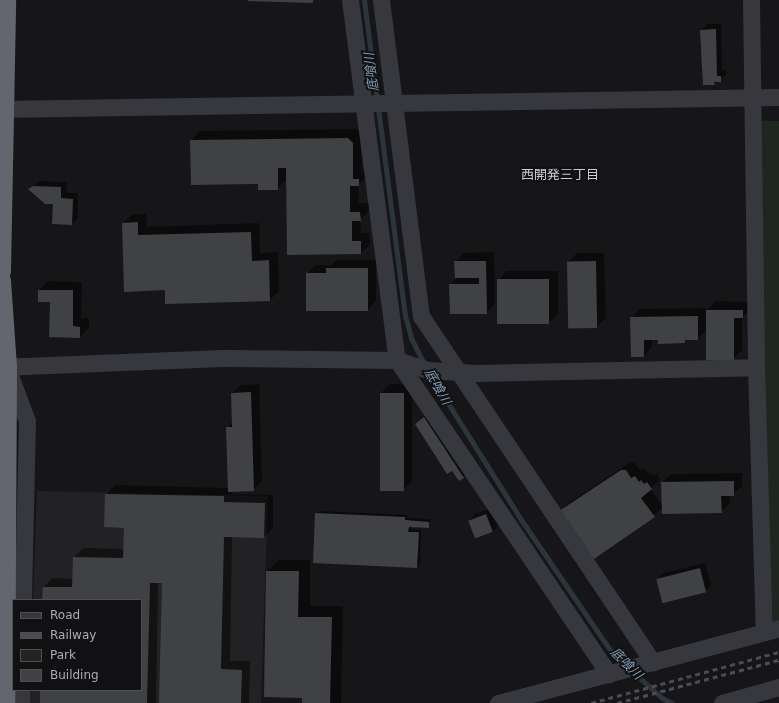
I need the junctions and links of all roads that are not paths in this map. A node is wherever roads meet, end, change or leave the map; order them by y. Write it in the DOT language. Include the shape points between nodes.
graph roads {
  1 [pos="5,0"];
  2 [pos="350,0"];
  3 [pos="381,0"];
  4 [pos="751,0"];
  5 [pos="751,96"];
  6 [pos="779,98"];
  7 [pos="395,103"];
  8 [pos="363,104"];
  9 [pos="1,109"];
  10 [pos="0,271"];
  11 [pos="0,280"];
  12 [pos="397,360"];
  13 [pos="3,367"];
  14 [pos="756,367"];
  15 [pos="455,371"];
  16 [pos="23,599"];
  17 [pos="772,630"];
  18 [pos="653,662"];
  19 [pos="609,674"];
  20 [pos="779,687"];
  21 [pos="21,691"];
  22 [pos="4,703"];
  23 [pos="21,703"];
  24 [pos="498,703"];
  25 [pos="722,703"];
  1 -- 9 [label="highway"];
  2 -- 8 [label="street"];
  3 -- 7 [label="street"];
  4 -- 5 [label="street"];
  5 -- 6 [label="street"];
  5 -- 7 [label="street"];
  5 -- 14 [label="street"];
  7 -- 8 [label="street"];
  7 -- 15 [label="street" via="421,316"];
  8 -- 9 [label="street"];
  8 -- 12 [label="street"];
  9 -- 10 [label="highway"];
  11 -- 13 [label="highway"];
  12 -- 13 [label="street" via="228,358"];
  12 -- 15 [label="street" via="427,370"];
  12 -- 19 [label="street"];
  13 -- 16 [label="street" via="27,421"];
  13 -- 22 [label="highway"];
  14 -- 15 [label="street" via="477,373"];
  14 -- 17 [label="street"];
  15 -- 18 [label="street"];
  17 -- 18 [label="street"];
  18 -- 19 [label="street"];
  19 -- 24 [label="street"];
  20 -- 25 [label="street"];
  21 -- 23 [label="street"];
}
